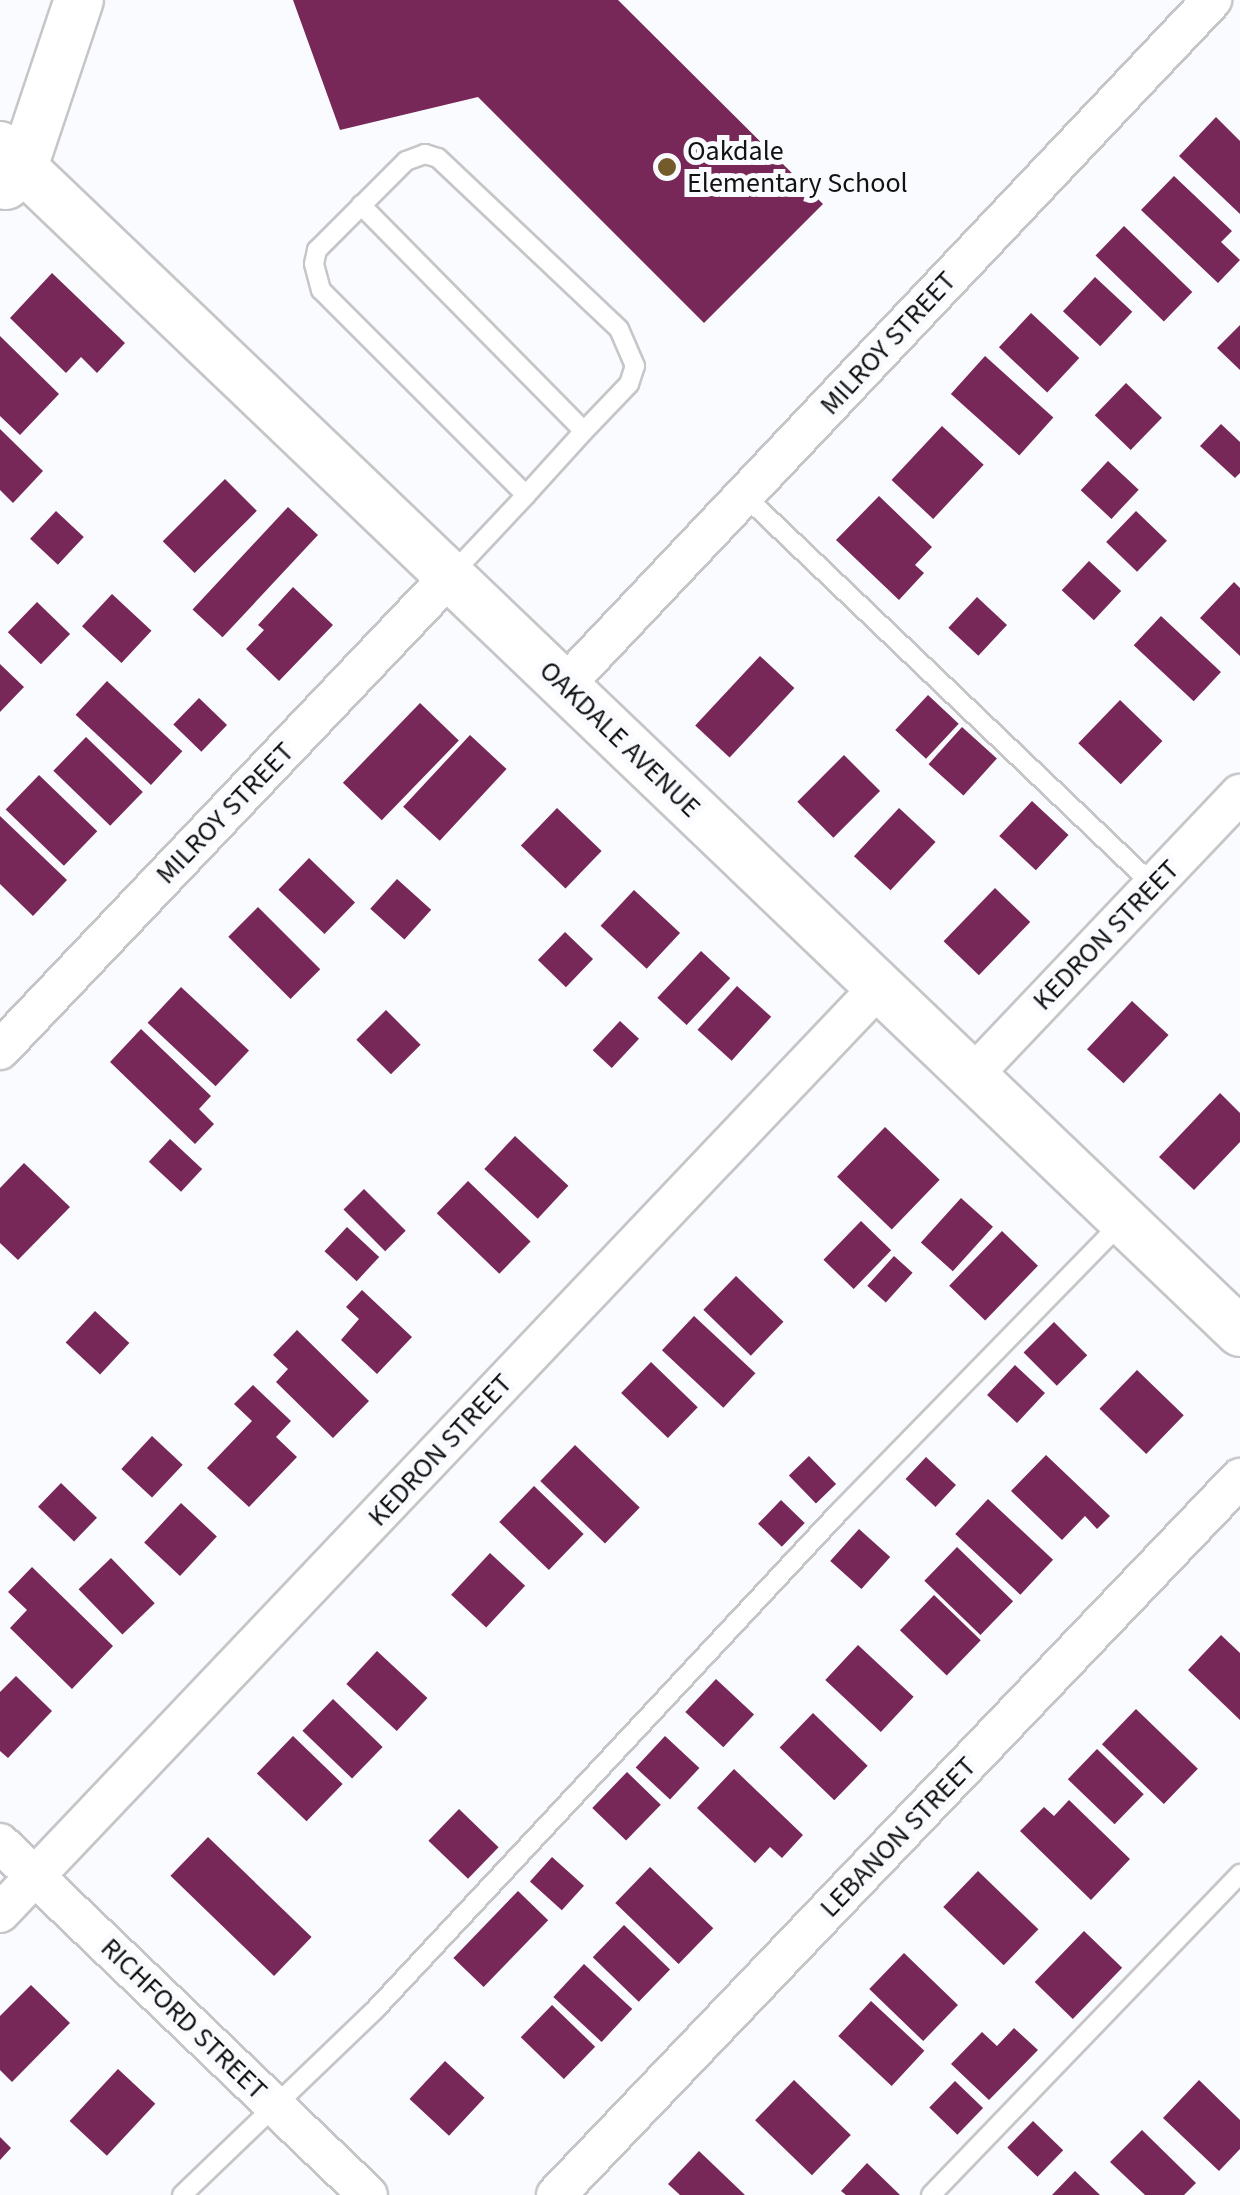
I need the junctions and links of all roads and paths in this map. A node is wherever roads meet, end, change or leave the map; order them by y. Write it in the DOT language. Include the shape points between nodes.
graph roads {
  1 [pos="79,0"];
  2 [pos="1212,0"];
  3 [pos="8,168"];
  4 [pos="362,205"];
  5 [pos="584,431"];
  6 [pos="526,494"];
  7 [pos="744,496"];
  8 [pos="450,576"];
  9 [pos="564,686"];
  10 [pos="1240,794"];
  11 [pos="1153,886"];
  12 [pos="879,987"];
  13 [pos="0,1050"];
  14 [pos="972,1076"];
  15 [pos="1124,1221"];
  16 [pos="1240,1332"];
  17 [pos="1240,1478"];
  18 [pos="0,1842"];
  19 [pos="1240,1874"];
  20 [pos="36,1876"];
  21 [pos="0,1913"];
  22 [pos="273,2104"];
  23 [pos="182,2195"];
  24 [pos="368,2195"];
  25 [pos="556,2195"];
  26 [pos="931,2195"];
  1 -- 3 [label="street"];
  2 -- 7 [label="street, MILROY STREET"];
  3 -- 8 [label="street, OAKDALE AVENUE"];
  4 -- 5 [label="lane"];
  4 -- 5 [label="lane" via="406,161 425,154 438,158 619,329 635,366 629,384"];
  4 -- 6 [label="lane" via="317,250 321,290"];
  5 -- 6 [label="lane"];
  6 -- 8 [label="lane"];
  7 -- 9 [label="street, MILROY STREET"];
  7 -- 11 [label="lane"];
  8 -- 9 [label="street, OAKDALE AVENUE"];
  8 -- 13 [label="street, MILROY STREET"];
  9 -- 12 [label="street, OAKDALE AVENUE"];
  10 -- 11 [label="street, KEDRON STREET"];
  11 -- 14 [label="street, KEDRON STREET"];
  12 -- 14 [label="street, OAKDALE AVENUE"];
  12 -- 20 [label="street, KEDRON STREET"];
  14 -- 15 [label="street, OAKDALE AVENUE"];
  15 -- 16 [label="street, OAKDALE AVENUE"];
  15 -- 22 [label="lane" via="842,1510 373,2012"];
  17 -- 25 [label="street, LEBANON STREET"];
  18 -- 20 [label="street, RICHFORD STREET"];
  19 -- 26 [label="lane"];
  20 -- 21 [label="street, KEDRON STREET"];
  20 -- 22 [label="street, RICHFORD STREET"];
  22 -- 23 [label="lane"];
  22 -- 24 [label="street, RICHFORD STREET"];
}
